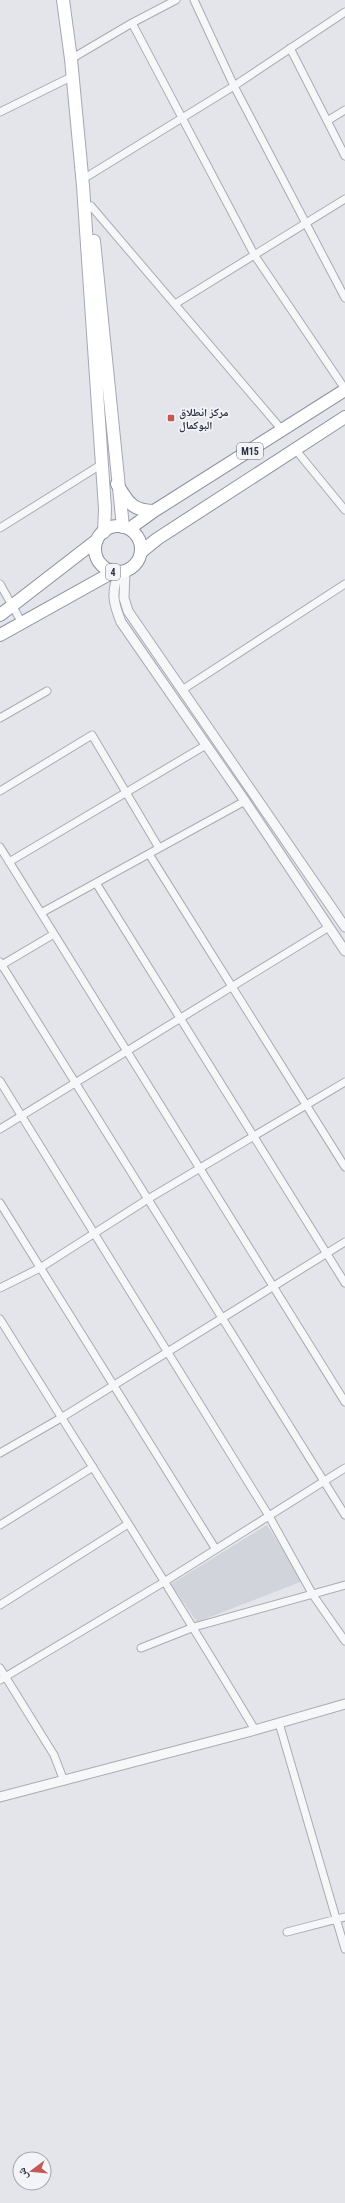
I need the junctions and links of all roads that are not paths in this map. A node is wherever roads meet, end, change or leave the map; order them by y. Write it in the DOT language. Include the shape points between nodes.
graph roads {
  1 [pos="63,0"];
  2 [pos="176,0"];
  3 [pos="194,0"];
  4 [pos="345,12"];
  5 [pos="132,23"];
  6 [pos="290,48"];
  7 [pos="71,59"];
  8 [pos="73,82"];
  9 [pos="234,86"];
  10 [pos="345,110"];
  11 [pos="0,112"];
  12 [pos="183,118"];
  13 [pos="327,121"];
  14 [pos="345,156"];
  15 [pos="87,183"];
  16 [pos="345,199"];
  17 [pos="91,206"];
  18 [pos="306,224"];
  19 [pos="255,256"];
  20 [pos="345,298"];
  21 [pos="175,304"];
  22 [pos="345,390"];
  23 [pos="345,417"];
  24 [pos="282,430"];
  25 [pos="295,449"];
  26 [pos="101,450"];
  27 [pos="114,450"];
  28 [pos="102,464"];
  29 [pos="118,484"];
  30 [pos="345,510"];
  31 [pos="154,511"];
  32 [pos="0,528"];
  33 [pos="126,528"];
  34 [pos="100,536"];
  35 [pos="157,539"];
  36 [pos="141,552"];
  37 [pos="119,572"];
  38 [pos="0,584"];
  39 [pos="345,584"];
  40 [pos="13,605"];
  41 [pos="0,615"];
  42 [pos="22,623"];
  43 [pos="0,635"];
  44 [pos="182,690"];
  45 [pos="47,691"];
  46 [pos="0,718"];
  47 [pos="206,745"];
  48 [pos="0,792"];
  49 [pos="127,793"];
  50 [pos="245,801"];
  51 [pos="0,847"];
  52 [pos="160,848"];
  53 [pos="149,854"];
  54 [pos="9,862"];
  55 [pos="96,883"];
  56 [pos="41,913"];
  57 [pos="329,927"];
  58 [pos="345,927"];
  59 [pos="54,934"];
  60 [pos="345,951"];
  61 [pos="1,964"];
  62 [pos="232,986"];
  63 [pos="180,1018"];
  64 [pos="127,1051"];
  65 [pos="0,1082"];
  66 [pos="75,1082"];
  67 [pos="345,1082"];
  68 [pos="306,1105"];
  69 [pos="22,1116"];
  70 [pos="0,1129"];
  71 [pos="253,1136"];
  72 [pos="345,1167"];
  73 [pos="200,1168"];
  74 [pos="148,1199"];
  75 [pos="0,1204"];
  76 [pos="94,1233"];
  77 [pos="345,1242"];
  78 [pos="326,1253"];
  79 [pos="40,1268"];
  80 [pos="345,1283"];
  81 [pos="273,1286"];
  82 [pos="0,1288"];
  83 [pos="222,1318"];
  84 [pos="0,1319"];
  85 [pos="168,1352"];
  86 [pos="114,1385"];
  87 [pos="345,1402"];
  88 [pos="61,1418"];
  89 [pos="0,1453"];
  90 [pos="92,1467"];
  91 [pos="345,1468"];
  92 [pos="324,1481"];
  93 [pos="345,1515"];
  94 [pos="269,1516"];
  95 [pos="128,1524"];
  96 [pos="0,1525"];
  97 [pos="215,1548"];
  98 [pos="164,1582"];
  99 [pos="345,1585"];
  100 [pos="313,1595"];
  101 [pos="0,1605"];
  102 [pos="194,1627"];
  103 [pos="345,1641"];
  104 [pos="141,1648"];
  105 [pos="0,1668"];
  106 [pos="3,1678"];
  107 [pos="345,1704"];
  108 [pos="279,1723"];
  109 [pos="255,1730"];
  110 [pos="64,1781"];
  111 [pos="0,1797"];
  112 [pos="345,1917"];
  113 [pos="336,1919"];
  114 [pos="287,1932"];
  115 [pos="345,1949"];
  1 -- 7 [label="main road"];
  2 -- 5 [label="street"];
  3 -- 9 [label="street"];
  4 -- 6 [label="street"];
  5 -- 7 [label="street"];
  5 -- 12 [label="street"];
  6 -- 9 [label="street"];
  6 -- 13 [label="street"];
  7 -- 8 [label="main road"];
  8 -- 11 [label="street"];
  8 -- 15 [label="main road"];
  9 -- 12 [label="street"];
  9 -- 18 [label="street"];
  10 -- 13 [label="street"];
  12 -- 15 [label="street"];
  12 -- 19 [label="street"];
  13 -- 14 [label="street"];
  15 -- 17 [label="main road"];
  15 -- 26 [label="main road"];
  16 -- 18 [label="street"];
  17 -- 21 [label="street"];
  17 -- 27 [label="main road"];
  18 -- 19 [label="street"];
  18 -- 20 [label="street"];
  19 -- 21 [label="street"];
  19 -- 22 [label="street"];
  21 -- 24 [label="street"];
  22 -- 24 [label="main road, M15"];
  23 -- 25 [label="main road, M15"];
  24 -- 31 [label="main road, M15"];
  25 -- 30 [label="street"];
  25 -- 35 [label="main road, M15"];
  26 -- 27 [label="main road"];
  26 -- 28 [label="main road"];
  27 -- 29 [label="main road"];
  28 -- 32 [label="street"];
  28 -- 34 [label="main road" via="105,509"];
  29 -- 31 [label="main road" via="132,506 142,511"];
  29 -- 33 [label="main road"];
  31 -- 33 [label="main road"];
  33 -- 34 [label="main road" via="108,528"];
  33 -- 36 [label="main road" via="138,539"];
  34 -- 37 [label="main road, 4" via="94,550 97,560 103,568"];
  34 -- 40 [label="main road"];
  35 -- 36 [label="main road, 4"];
  36 -- 37 [label="main road, 4" via="136,564"];
  37 -- 42 [label="main road"];
  37 -- 44 [label="street" via="128,611"];
  37 -- 47 [label="street" via="113,588 114,604 121,622"];
  38 -- 40 [label="street"];
  39 -- 44 [label="street"];
  40 -- 41 [label="main road"];
  40 -- 42 [label="street"];
  42 -- 43 [label="main road"];
  44 -- 58 [label="street"];
  45 -- 46 [label="street"];
  47 -- 49 [label="street"];
  47 -- 50 [label="street"];
  48 -- 49 [label="street" via="92,735"];
  49 -- 52 [label="street"];
  49 -- 54 [label="street"];
  50 -- 52 [label="street"];
  50 -- 57 [label="street"];
  51 -- 54 [label="street"];
  52 -- 53 [label="street"];
  53 -- 55 [label="street"];
  53 -- 62 [label="street"];
  54 -- 56 [label="street"];
  55 -- 56 [label="street"];
  55 -- 63 [label="street"];
  56 -- 59 [label="street"];
  57 -- 60 [label="street"];
  57 -- 62 [label="street"];
  59 -- 61 [label="street"];
  59 -- 64 [label="street"];
  61 -- 66 [label="street"];
  62 -- 63 [label="street"];
  62 -- 68 [label="street"];
  63 -- 64 [label="street"];
  63 -- 71 [label="street"];
  64 -- 66 [label="street"];
  64 -- 73 [label="street"];
  65 -- 69 [label="street"];
  66 -- 69 [label="street"];
  66 -- 74 [label="street"];
  67 -- 68 [label="street"];
  68 -- 71 [label="street"];
  68 -- 72 [label="street"];
  69 -- 70 [label="street"];
  69 -- 76 [label="street"];
  71 -- 73 [label="street"];
  71 -- 78 [label="street"];
  73 -- 74 [label="street"];
  73 -- 81 [label="street"];
  74 -- 76 [label="street"];
  74 -- 83 [label="street"];
  75 -- 79 [label="street"];
  76 -- 79 [label="street"];
  76 -- 85 [label="street"];
  77 -- 78 [label="street"];
  78 -- 80 [label="street"];
  78 -- 81 [label="street"];
  79 -- 82 [label="street"];
  79 -- 86 [label="street"];
  81 -- 83 [label="street"];
  81 -- 87 [label="street"];
  83 -- 85 [label="street"];
  83 -- 92 [label="street"];
  84 -- 88 [label="street"];
  85 -- 86 [label="street"];
  85 -- 94 [label="street"];
  86 -- 88 [label="street"];
  86 -- 97 [label="street"];
  88 -- 89 [label="street"];
  88 -- 90 [label="street"];
  90 -- 95 [label="street"];
  90 -- 96 [label="street"];
  91 -- 92 [label="street"];
  92 -- 93 [label="street"];
  92 -- 94 [label="street"];
  94 -- 97 [label="street"];
  94 -- 100 [label="street"];
  95 -- 98 [label="street"];
  95 -- 101 [label="street"];
  97 -- 98 [label="street"];
  98 -- 102 [label="street"];
  98 -- 106 [label="street"];
  99 -- 100 [label="street"];
  100 -- 102 [label="street"];
  100 -- 103 [label="street"];
  102 -- 104 [label="street"];
  102 -- 109 [label="street"];
  105 -- 106 [label="street"];
  106 -- 110 [label="street" via="54,1755"];
  107 -- 108 [label="street"];
  108 -- 109 [label="street"];
  108 -- 113 [label="street"];
  109 -- 110 [label="street"];
  110 -- 111 [label="street"];
  112 -- 113 [label="street"];
  113 -- 114 [label="street"];
  113 -- 115 [label="street"];
}
